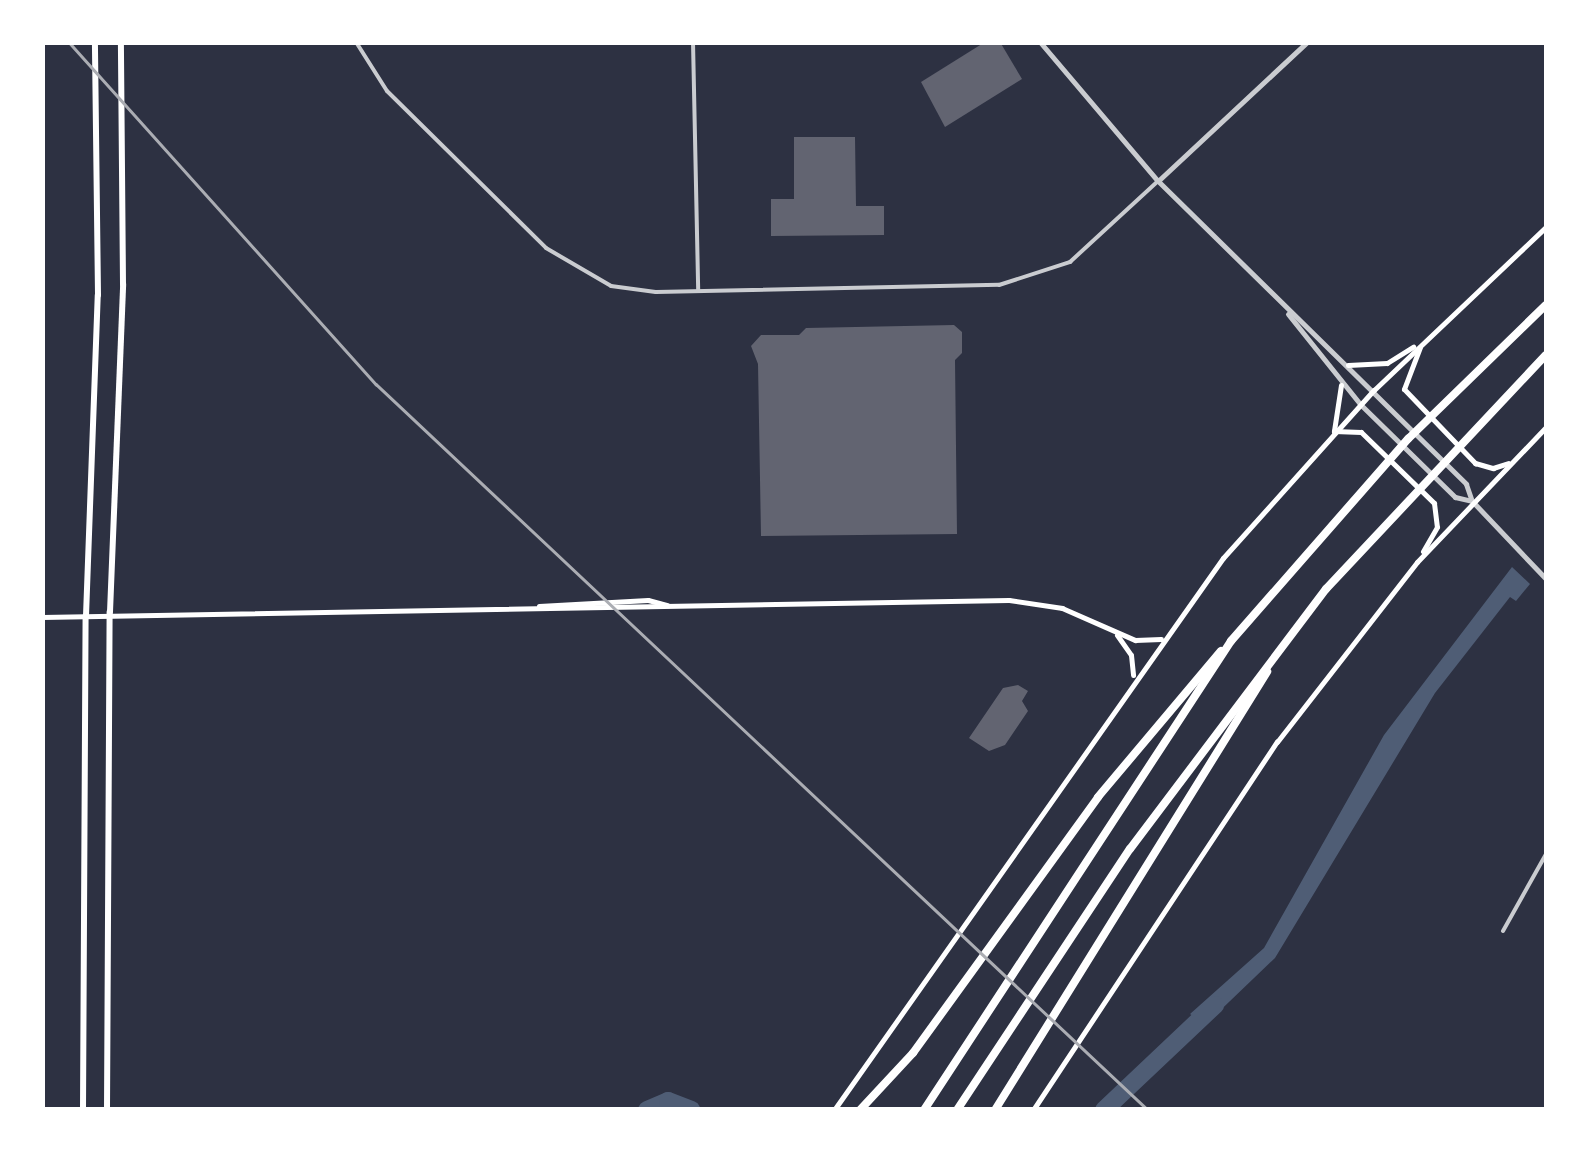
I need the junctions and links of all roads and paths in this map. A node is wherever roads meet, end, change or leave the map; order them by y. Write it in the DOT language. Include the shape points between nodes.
graph roads {
  1 [pos="95,42"];
  2 [pos="121,42"];
  3 [pos="356,42"];
  4 [pos="693,42"];
  5 [pos="1040,42"];
  6 [pos="1306,42"];
  7 [pos="1158,181"];
  8 [pos="1546,227"];
  9 [pos="698,291"];
  10 [pos="1546,305"];
  11 [pos="1288,312"];
  12 [pos="1424,340"];
  13 [pos="1546,355"];
  14 [pos="1348,365"];
  15 [pos="1342,385"];
  16 [pos="1374,390"];
  17 [pos="1360,404"];
  18 [pos="1546,427"];
  19 [pos="1334,431"];
  20 [pos="1513,461"];
  21 [pos="1472,501"];
  22 [pos="1416,562"];
  23 [pos="1546,579"];
  24 [pos="110,612"];
  25 [pos="42,616"];
  26 [pos="86,616"];
  27 [pos="1116,633"];
  28 [pos="1160,639"];
  29 [pos="1231,641"];
  30 [pos="1275,656"];
  31 [pos="1133,678"];
  32 [pos="1546,854"];
  33 [pos="1504,931"];
  34 [pos="82,1110"];
  35 [pos="107,1110"];
  36 [pos="834,1110"];
  37 [pos="860,1110"];
  38 [pos="924,1110"];
  39 [pos="956,1110"];
  40 [pos="996,1110"];
  41 [pos="1033,1110"];
  1 -- 26 [label="main road" via="98,295"];
  2 -- 24 [label="main road" via="122,324"];
  3 -- 9 [label="street" via="386,91 565,263 611,286"];
  4 -- 9 [label="street"];
  5 -- 7 [label="street"];
  6 -- 7 [label="street"];
  7 -- 9 [label="street" via="1090,247 1030,278 976,286"];
  7 -- 11 [label="street"];
  8 -- 12 [label="main road"];
  10 -- 29 [label="highway" via="1447,399"];
  11 -- 14 [label="street"];
  11 -- 15 [label="street" via="1294,330"];
  12 -- 14 [label="main road" via="1387,363"];
  12 -- 16 [label="main road"];
  12 -- 20 [label="main road" via="1404,389 1475,463 1492,468"];
  13 -- 30 [label="highway" via="1394,513"];
  14 -- 16 [label="street"];
  15 -- 17 [label="street"];
  15 -- 19 [label="main road"];
  16 -- 17 [label="main road"];
  16 -- 21 [label="street" via="1466,484"];
  17 -- 19 [label="main road"];
  17 -- 21 [label="street" via="1455,497"];
  18 -- 20 [label="main road"];
  19 -- 22 [label="main road" via="1362,432 1434,504 1438,526"];
  19 -- 28 [label="main road"];
  20 -- 21 [label="main road"];
  21 -- 22 [label="main road"];
  21 -- 23 [label="street"];
  22 -- 41 [label="main road" via="1276,742"];
  24 -- 26 [label="main road"];
  24 -- 27 [label="main road" via="1025,601 1062,608"];
  24 -- 35 [label="main road"];
  25 -- 26 [label="main road"];
  26 -- 34 [label="main road"];
  27 -- 28 [label="main road"];
  27 -- 31 [label="main road" via="1131,655"];
  28 -- 31 [label="main road"];
  29 -- 37 [label="highway" via="1189,681 912,1053"];
  29 -- 38 [label="highway"];
  30 -- 39 [label="highway" via="1130,849"];
  30 -- 40 [label="highway" via="1130,903"];
  31 -- 36 [label="main road"];
  32 -- 33 [label="street"];
}
